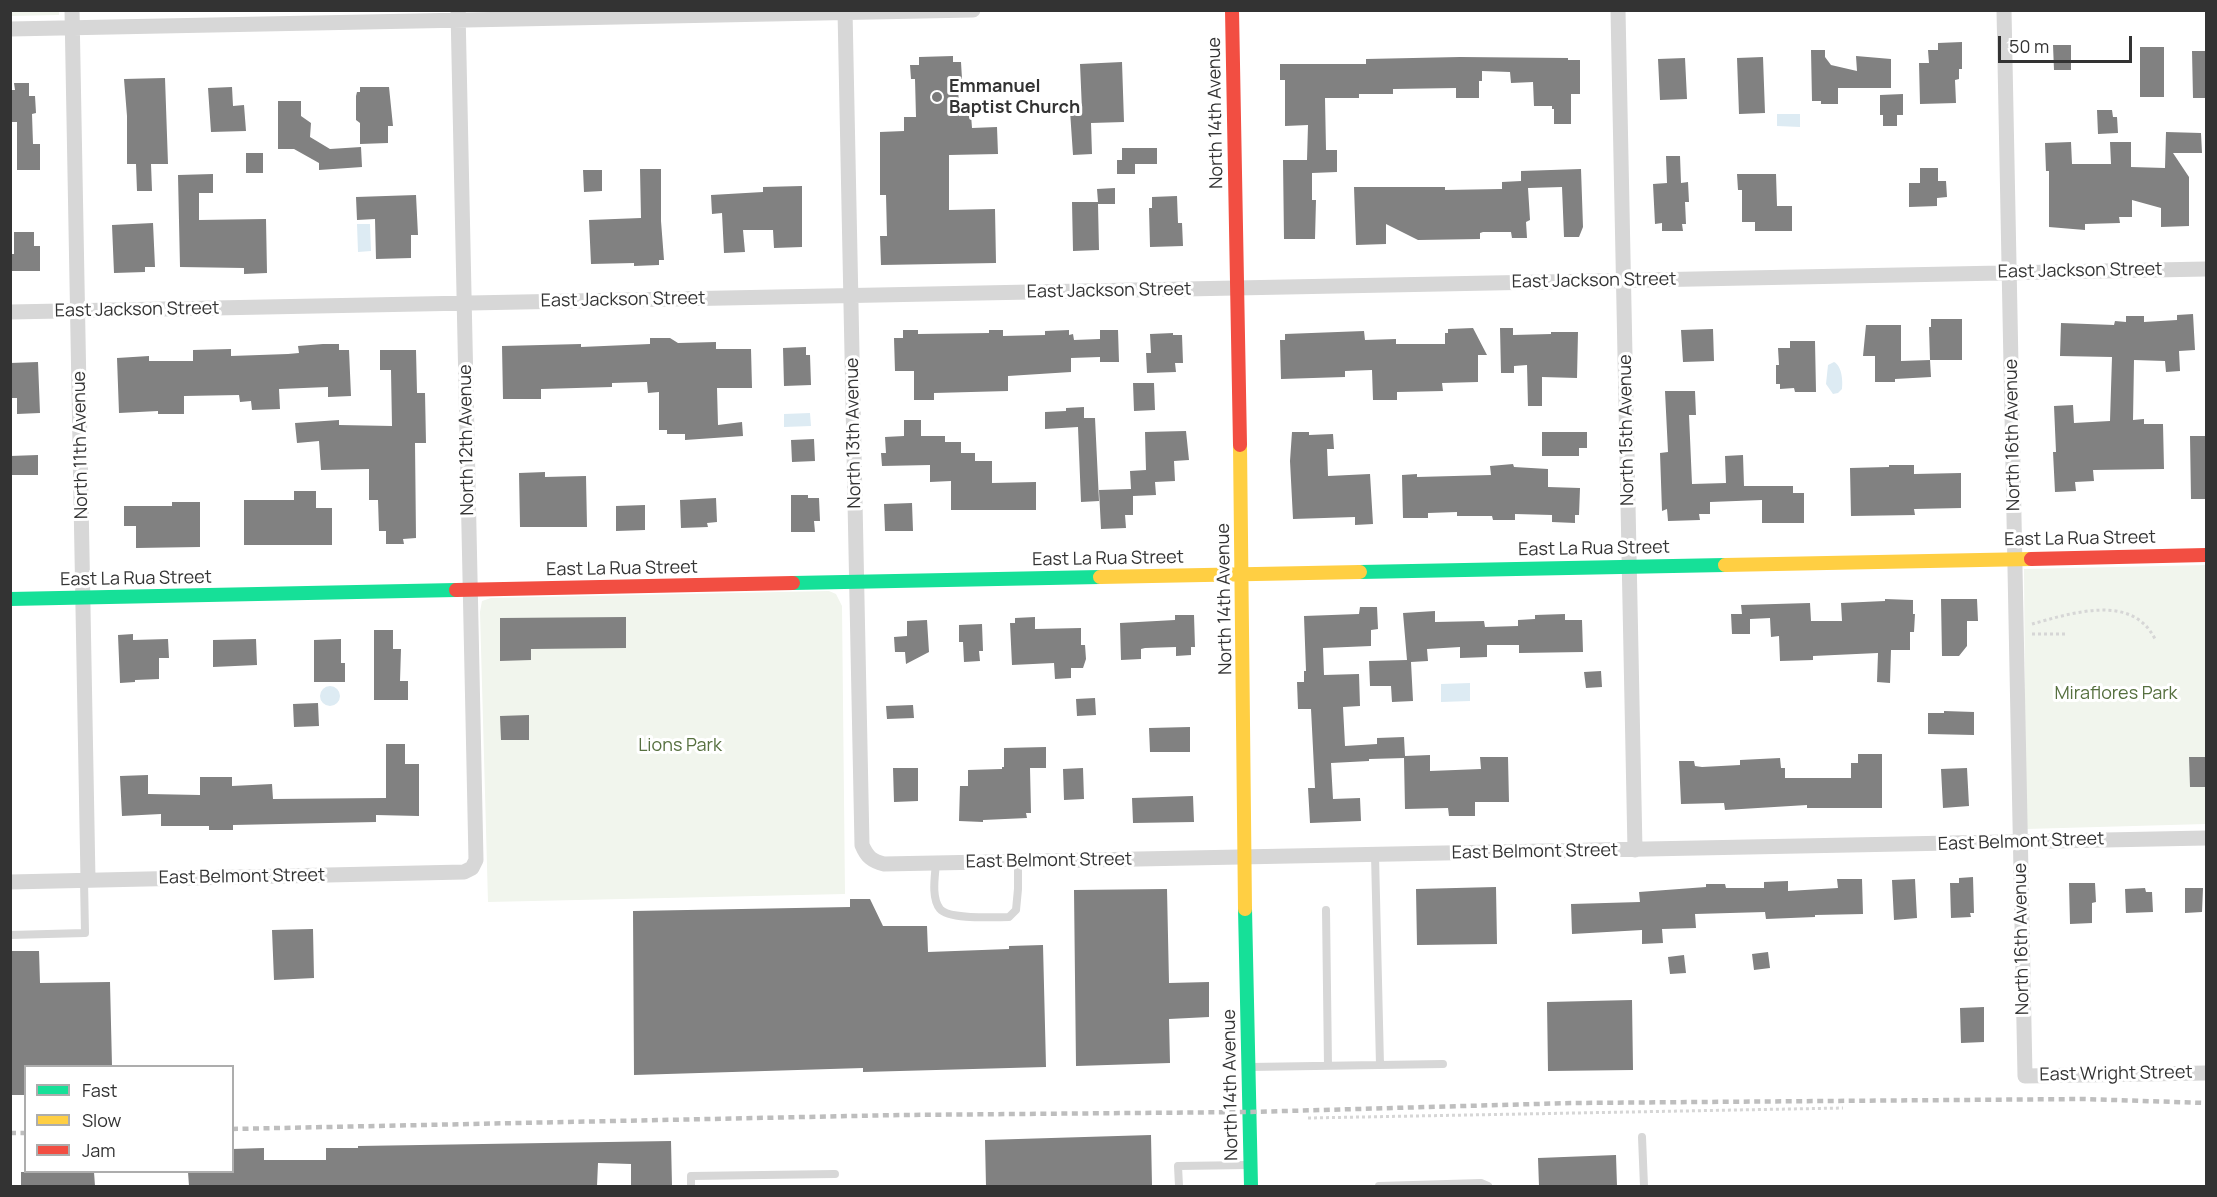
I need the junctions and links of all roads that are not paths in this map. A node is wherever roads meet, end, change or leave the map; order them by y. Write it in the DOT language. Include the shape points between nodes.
graph roads {
  1 [pos="72,10"];
  2 [pos="973,10"];
  3 [pos="1232,10"];
  4 [pos="1618,10"];
  5 [pos="2004,10"];
  6 [pos="845,12"];
  7 [pos="458,15"];
  8 [pos="72,28"];
  9 [pos="10,29"];
  10 [pos="2206,269"];
  11 [pos="2009,273"];
  12 [pos="1624,280"];
  13 [pos="1238,288"];
  14 [pos="851,296"];
  15 [pos="465,303"];
  16 [pos="78,311"];
  17 [pos="10,312"];
  18 [pos="2206,555"];
  19 [pos="2015,558"];
  20 [pos="1629,566"];
  21 [pos="1243,574"];
  22 [pos="856,582"];
  23 [pos="470,590"];
  24 [pos="83,598"];
  25 [pos="10,599"];
  26 [pos="2206,837"];
  27 [pos="2020,842"];
  28 [pos="1635,850"];
  29 [pos="866,855"];
  30 [pos="1375,855"];
  31 [pos="1244,857"];
  32 [pos="1018,861"];
  33 [pos="936,863"];
  34 [pos="472,868"];
  35 [pos="86,880"];
  36 [pos="10,882"];
  37 [pos="1326,910"];
  38 [pos="10,936"];
  39 [pos="1443,1064"];
  40 [pos="1380,1065"];
  41 [pos="1328,1066"];
  42 [pos="1249,1067"];
  43 [pos="2206,1073"];
  44 [pos="2025,1076"];
  45 [pos="1642,1137"];
  46 [pos="1251,1165"];
  47 [pos="835,1174"];
  48 [pos="691,1186"];
  49 [pos="1179,1186"];
  50 [pos="1251,1186"];
  51 [pos="1380,1186"];
  52 [pos="1488,1186"];
  53 [pos="1644,1186"];
  1 -- 8 [label="street, North 11th Avenue"];
  2 -- 6 [label="street"];
  3 -- 13 [label="street, North 14th Avenue"];
  4 -- 12 [label="street, North 15th Avenue"];
  5 -- 11 [label="street, North 16th Avenue"];
  6 -- 7 [label="street"];
  6 -- 14 [label="street, North 13th Avenue"];
  7 -- 8 [label="street"];
  7 -- 15 [label="street, North 12th Avenue"];
  8 -- 9 [label="street"];
  8 -- 16 [label="street, North 11th Avenue"];
  10 -- 11 [label="street, East Jackson Street"];
  11 -- 12 [label="street, East Jackson Street"];
  11 -- 19 [label="street, North 16th Avenue"];
  12 -- 13 [label="street, East Jackson Street"];
  12 -- 20 [label="street, North 15th Avenue"];
  13 -- 14 [label="street, East Jackson Street"];
  13 -- 21 [label="street, North 14th Avenue"];
  14 -- 15 [label="street, East Jackson Street"];
  14 -- 22 [label="street, North 13th Avenue"];
  15 -- 16 [label="street, East Jackson Street"];
  15 -- 23 [label="street, North 12th Avenue"];
  16 -- 17 [label="street, East Jackson Street"];
  16 -- 24 [label="street, North 11th Avenue"];
  18 -- 19 [label="street, East La Rua Street"];
  19 -- 20 [label="street, East La Rua Street"];
  19 -- 27 [label="street, North 16th Avenue"];
  20 -- 21 [label="street, East La Rua Street"];
  20 -- 28 [label="street, North 15th Avenue"];
  21 -- 22 [label="street, East La Rua Street"];
  21 -- 31 [label="street, North 14th Avenue"];
  22 -- 23 [label="street, East La Rua Street"];
  22 -- 29 [label="street, North 13th Avenue" via="862,845"];
  23 -- 24 [label="street, East La Rua Street"];
  23 -- 34 [label="street, North 12th Avenue" via="476,860"];
  24 -- 25 [label="street, East La Rua Street"];
  24 -- 35 [label="street, North 11th Avenue"];
  26 -- 27 [label="street, East Belmont Street"];
  27 -- 28 [label="street, East Belmont Street"];
  27 -- 44 [label="street, North 16th Avenue"];
  28 -- 30 [label="street, East Belmont Street"];
  29 -- 33 [label="street, East Belmont Street" via="884,864"];
  30 -- 31 [label="street, East Belmont Street"];
  30 -- 40 [label="lane"];
  31 -- 32 [label="street, East Belmont Street"];
  31 -- 42 [label="street, North 14th Avenue"];
  32 -- 33 [label="street, East Belmont Street"];
  32 -- 33 [label="lane" via="1016,910 1009,917 944,913 938,908 935,893"];
  34 -- 35 [label="street, East Belmont Street" via="464,873"];
  35 -- 36 [label="street, East Belmont Street"];
  35 -- 38 [label="lane" via="85,933"];
  37 -- 41 [label="lane"];
  39 -- 40 [label="lane"];
  40 -- 41 [label="lane"];
  41 -- 42 [label="lane"];
  42 -- 46 [label="street, North 14th Avenue"];
  43 -- 44 [label="street, East Wright Street"];
  45 -- 53 [label="lane"];
  46 -- 49 [label="lane" via="1178,1166"];
  46 -- 50 [label="street, North 14th Avenue"];
  47 -- 48 [label="lane" via="691,1176"];
  51 -- 52 [label="lane"];
}
